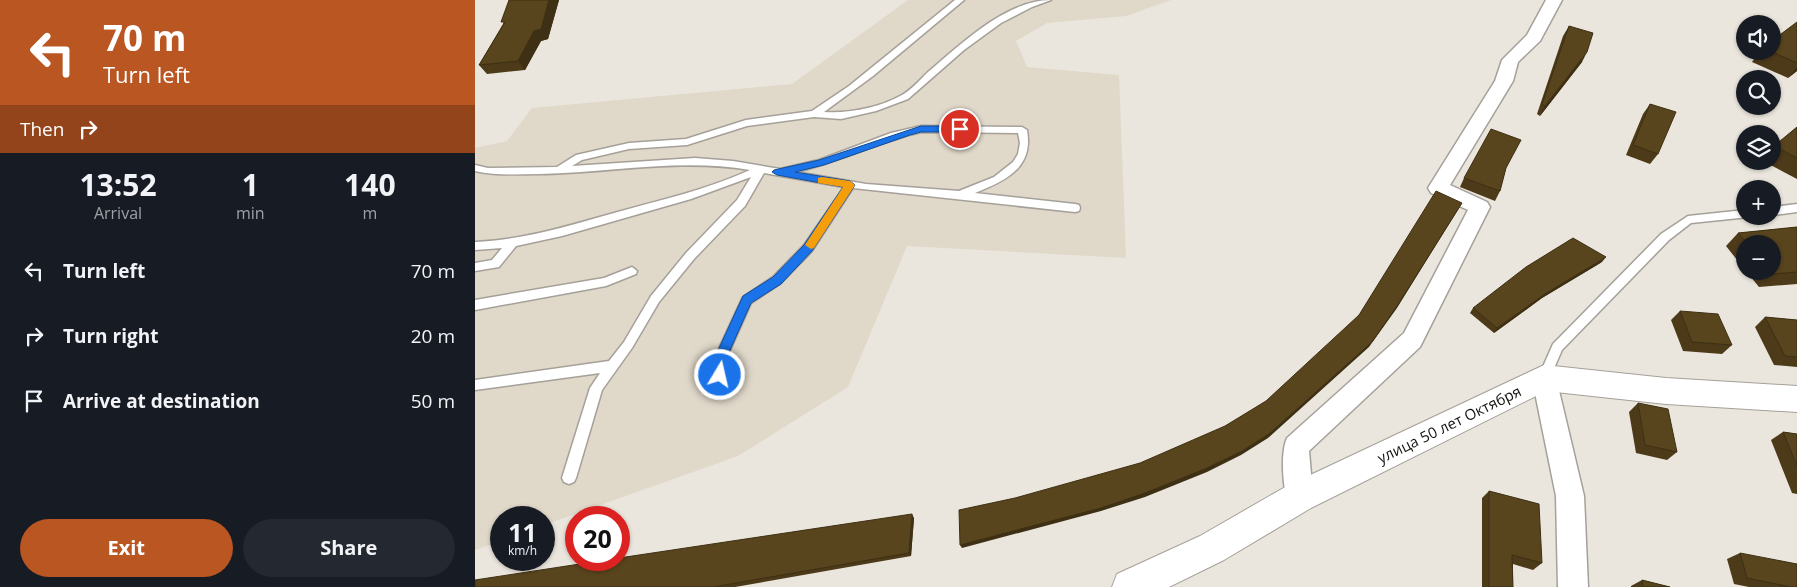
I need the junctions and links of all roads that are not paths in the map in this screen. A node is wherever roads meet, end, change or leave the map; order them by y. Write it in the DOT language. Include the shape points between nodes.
graph roads {
  1 [pos="960,0"];
  2 [pos="1047,0"];
  3 [pos="1554,0"];
  4 [pos="814,114"];
  5 [pos="475,168"];
  6 [pos="761,169"];
  7 [pos="559,170"];
  8 [pos="777,172"];
  9 [pos="850,185"];
  10 [pos="961,195"];
  11 [pos="1075,208"];
  12 [pos="1797,208"];
  13 [pos="1781,210"];
  14 [pos="1736,215"];
  15 [pos="513,243"];
  16 [pos="475,246"];
  17 [pos="475,267"];
  18 [pos="632,271"];
  19 [pos="475,304"];
  20 [pos="613,366"];
  21 [pos="1544,378"];
  22 [pos="475,384"];
  23 [pos="720,392"];
  24 [pos="1797,399"];
  25 [pos="569,478"];
  26 [pos="1299,497"];
  27 [pos="1130,587"];
  28 [pos="1573,587"];
  1 -- 4 [label="lane" via="931,20 842,98"];
  2 -- 4 [label="lane" via="1029,5 999,21 961,48 905,97 849,114"];
  3 -- 26 [label="street" via="1534,38 1510,60 1504,81 1438,188 1480,207 1417,331 1412,340 1296,446"];
  4 -- 7 [label="lane" via="746,123 687,142 629,146 579,157"];
  5 -- 7 [label="lane" via="488,171"];
  6 -- 7 [label="lane" via="695,161"];
  6 -- 8 [label="lane"];
  6 -- 15 [label="lane" via="731,183 654,207"];
  6 -- 20 [label="lane" via="741,203 690,256 655,299"];
  8 -- 9 [label="lane"];
  8 -- 10 [label="lane" via="821,163 894,135 921,129 1022,130 1027,143 1022,160 994,182"];
  9 -- 10 [label="lane"];
  9 -- 23 [label="lane" via="808,248 777,280 747,300 721,357"];
  10 -- 11 [label="lane"];
  12 -- 13 [label="lane"];
  14 -- 21 [label="lane" via="1688,220 1665,237 1557,347"];
  15 -- 16 [label="lane"];
  15 -- 17 [label="lane" via="495,264"];
  18 -- 19 [label="lane" via="606,282"];
  20 -- 22 [label="lane"];
  20 -- 25 [label="lane" via="596,388"];
  21 -- 24 [label="street" via="1666,391"];
  21 -- 26 [label="street, улица 50 лет Октября"];
  21 -- 28 [label="street" via="1570,496"];
  26 -- 27 [label="street, улица 50 лет Октября" via="1212,548"];
}
